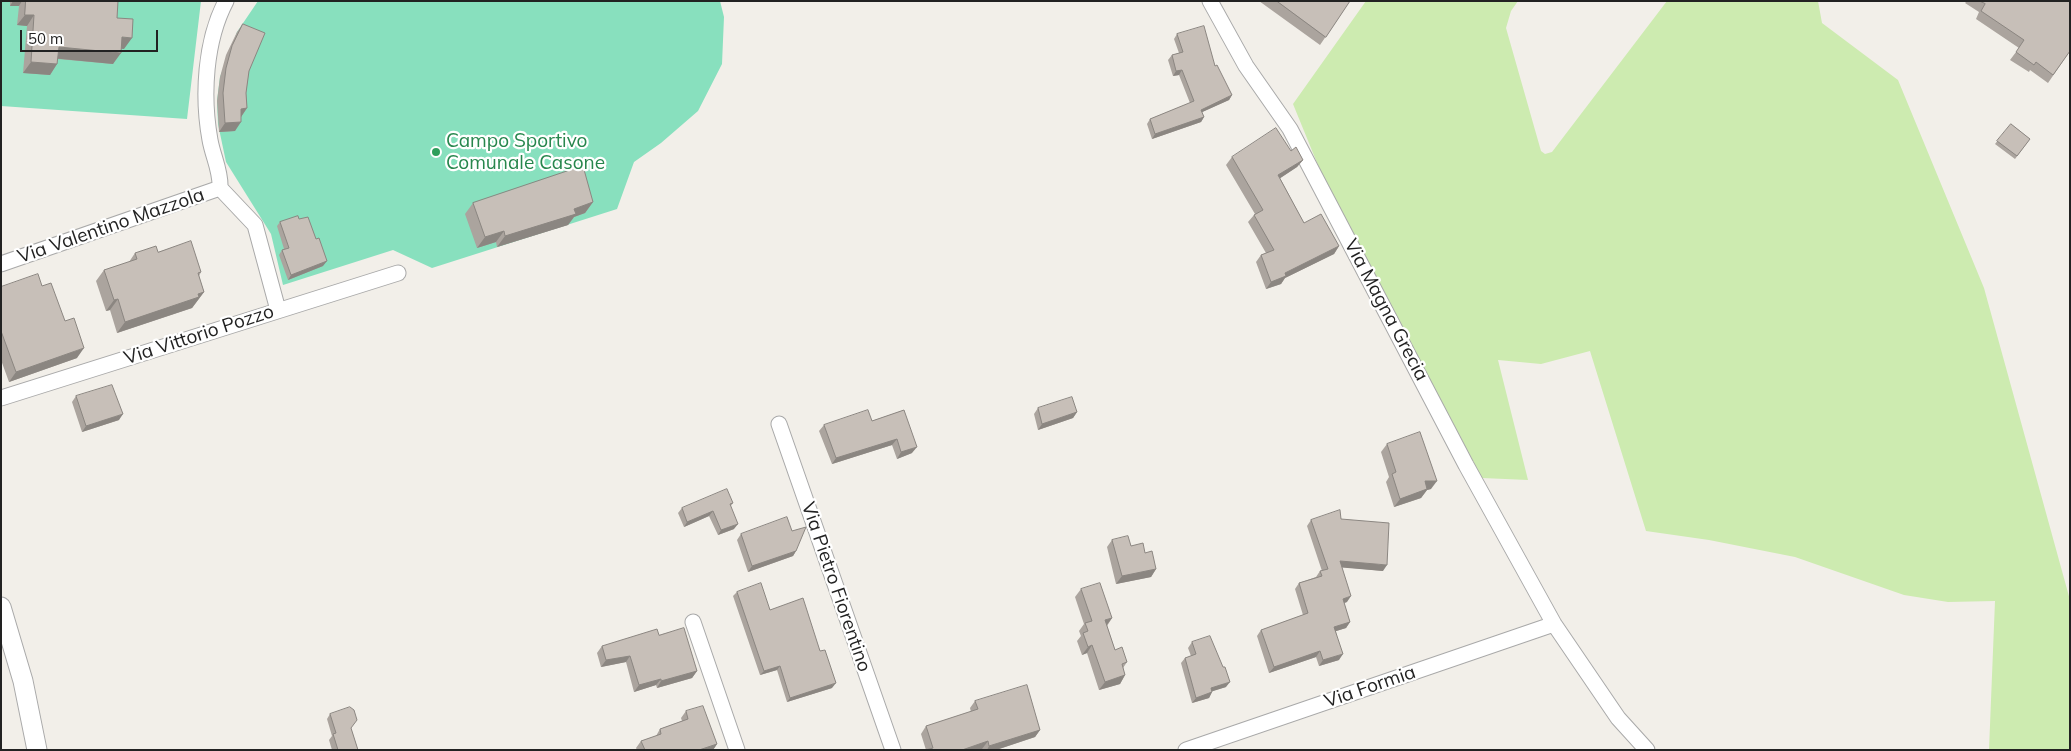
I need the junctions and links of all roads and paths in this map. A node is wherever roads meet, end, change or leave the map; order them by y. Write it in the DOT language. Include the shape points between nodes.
graph roads {
  1 [pos="226,1"];
  2 [pos="1210,1"];
  3 [pos="220,188"];
  4 [pos="1,264"];
  5 [pos="398,273"];
  6 [pos="278,310"];
  7 [pos="1,398"];
  8 [pos="779,424"];
  9 [pos="1,607"];
  10 [pos="693,622"];
  11 [pos="1554,624"];
  12 [pos="37,750"];
  13 [pos="737,750"];
  14 [pos="893,750"];
  15 [pos="1186,750"];
  16 [pos="1647,750"];
  1 -- 3 [label="street" via="217,18 206,88 210,142 221,176"];
  2 -- 11 [label="street, Via Magna Grecia" via="1246,66 1290,129 1466,465"];
  3 -- 4 [label="street, Via Valentino Mazzola"];
  3 -- 6 [label="street" via="255,225"];
  5 -- 6 [label="street, Via Vittorio Pozzo"];
  6 -- 7 [label="street, Via Vittorio Pozzo"];
  8 -- 14 [label="street, Via Pietro Fiorentino"];
  9 -- 12 [label="street" via="23,681"];
  10 -- 13 [label="street"];
  11 -- 15 [label="street, Via Formia"];
  11 -- 16 [label="street, Via Magna Grecia" via="1618,718"];
}
